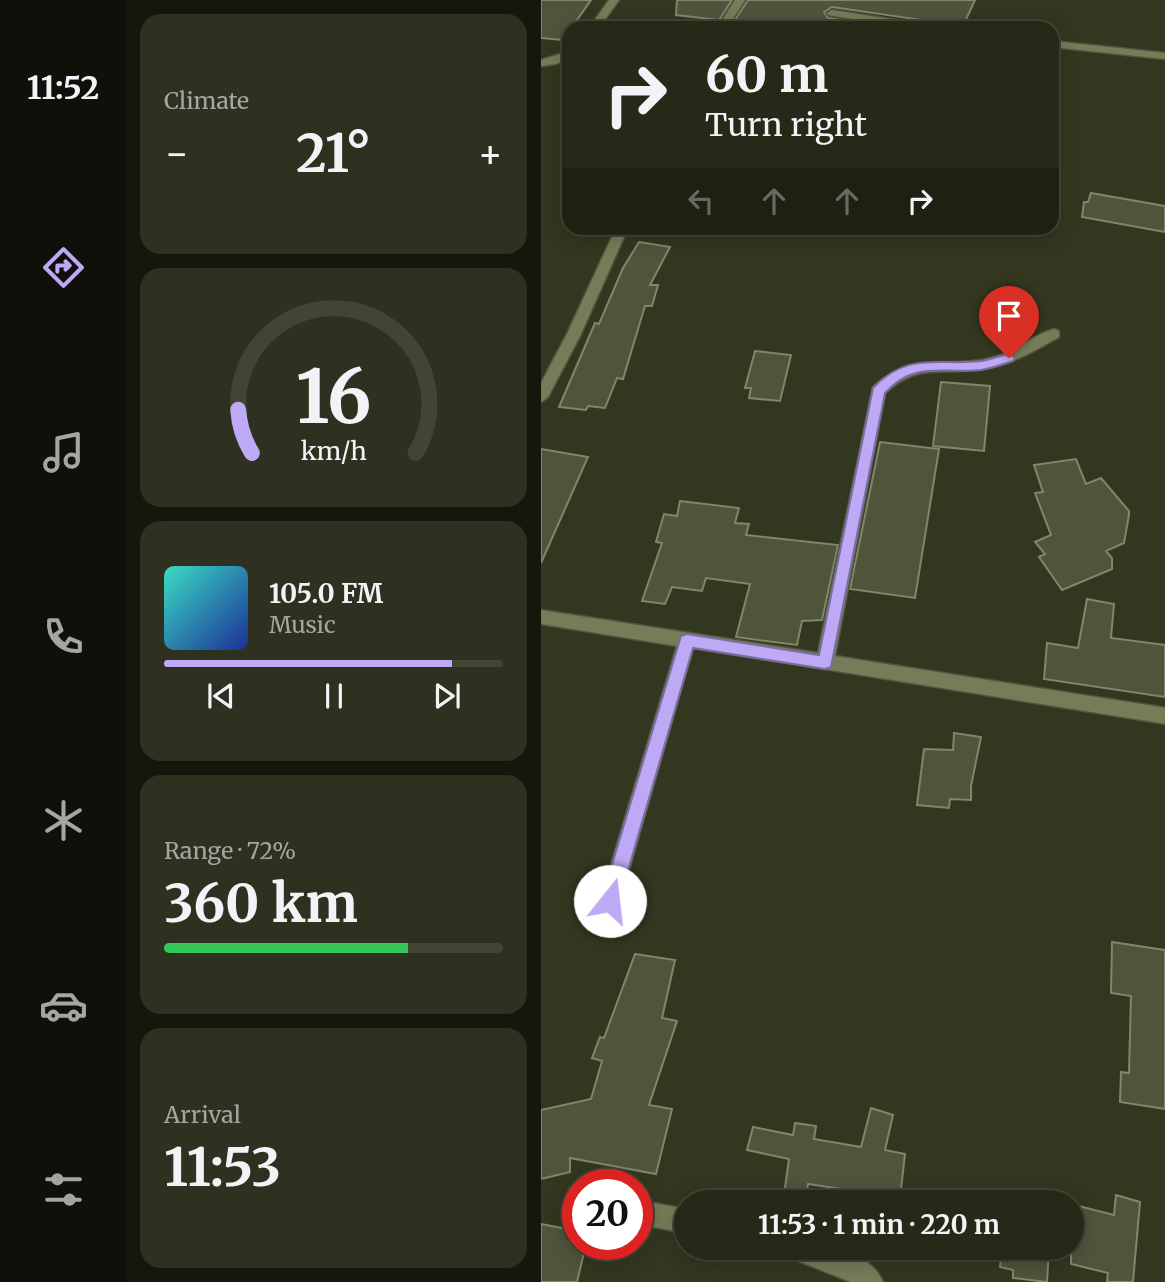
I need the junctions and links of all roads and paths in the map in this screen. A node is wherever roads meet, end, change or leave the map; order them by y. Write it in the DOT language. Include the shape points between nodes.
graph roads {
  1 [pos="614,0"];
  2 [pos="740,0"];
  3 [pos="831,13"];
  4 [pos="599,21"];
  5 [pos="726,21"];
  6 [pos="883,21"];
  7 [pos="1059,45"];
  8 [pos="562,57"];
  9 [pos="1165,57"];
  10 [pos="541,63"];
  11 [pos="619,235"];
  12 [pos="1054,334"];
  13 [pos="541,397"];
  14 [pos="541,617"];
  15 [pos="687,640"];
  16 [pos="825,663"];
  17 [pos="1165,716"];
  18 [pos="610,901"];
  19 [pos="653,1215"];
  20 [pos="674,1219"];
  21 [pos="830,1260"];
  22 [pos="872,1282"];
  1 -- 4 [label="street"];
  2 -- 5 [label="street"];
  3 -- 6 [label="street"];
  7 -- 9 [label="street"];
  8 -- 10 [label="street"];
  11 -- 13 [label="street"];
  12 -- 16 [label="street" via="1009,358 982,365 913,367 891,377 878,391"];
  14 -- 15 [label="street"];
  15 -- 16 [label="street"];
  15 -- 18 [label="street"];
  16 -- 17 [label="street"];
  19 -- 20 [label="street"];
  21 -- 22 [label="street"];
}
